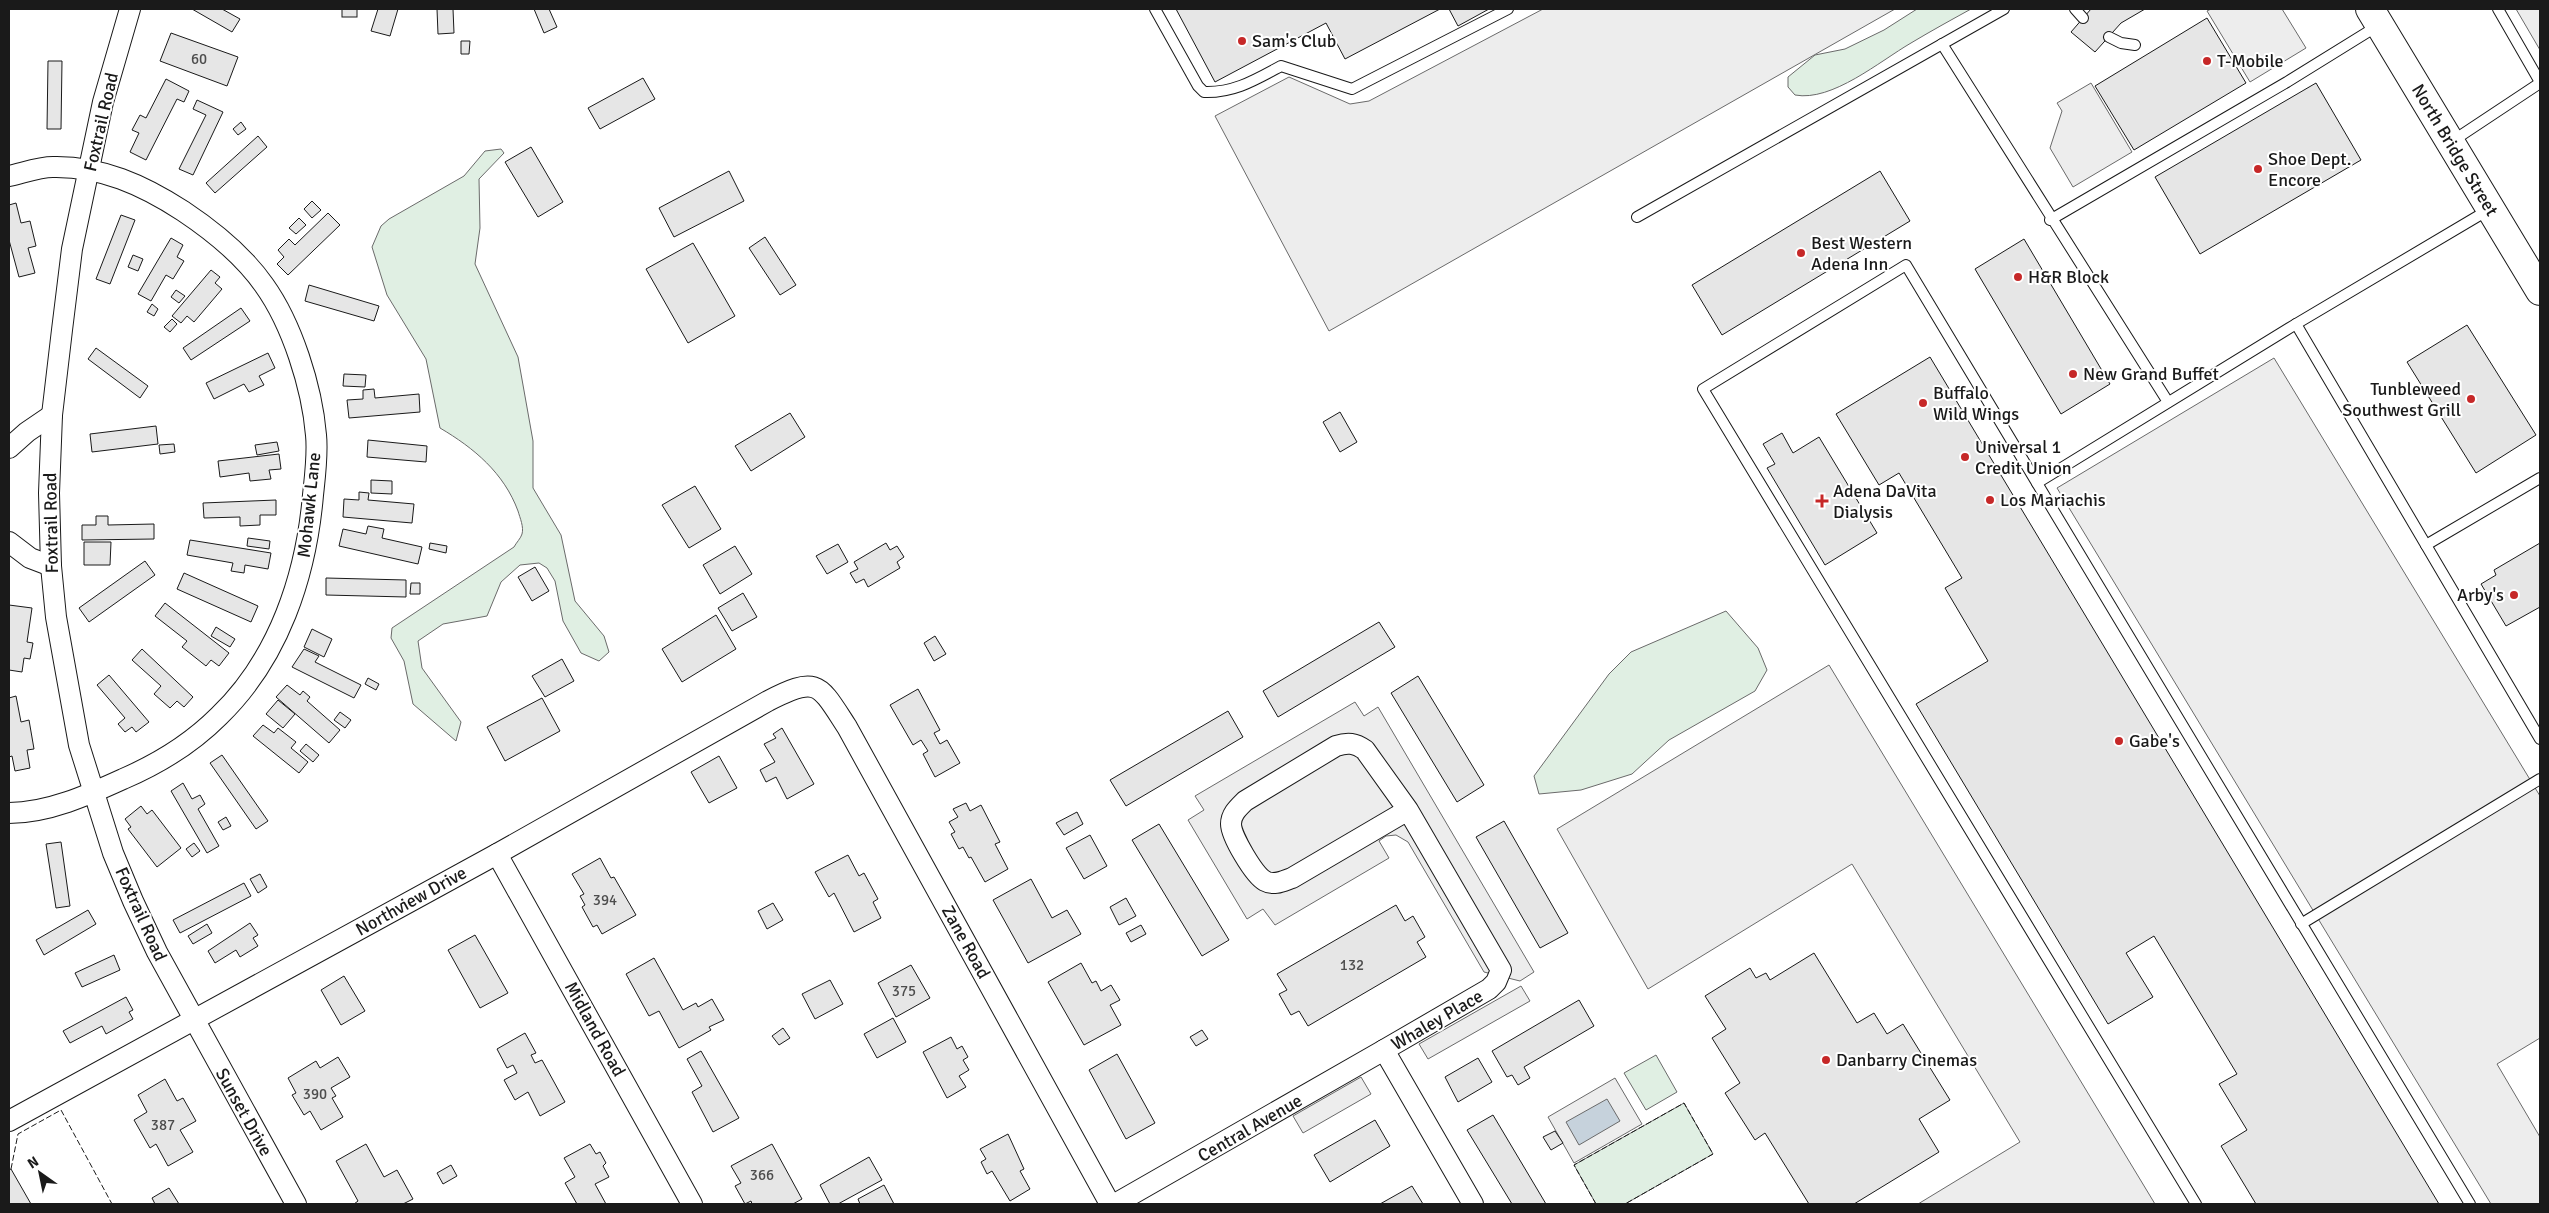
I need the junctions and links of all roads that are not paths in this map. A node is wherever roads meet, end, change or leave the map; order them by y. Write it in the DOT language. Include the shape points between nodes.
graph roads {
  1 [pos="130,9"];
  2 [pos="1155,9"];
  3 [pos="1508,9"];
  4 [pos="2004,9"];
  5 [pos="2075,9"];
  6 [pos="2498,9"];
  7 [pos="2375,17"];
  8 [pos="2083,18"];
  9 [pos="2109,37"];
  10 [pos="1942,44"];
  11 [pos="2135,45"];
  12 [pos="2540,83"];
  13 [pos="2450,142"];
  14 [pos="90,169"];
  15 [pos="9,176"];
  16 [pos="2491,208"];
  17 [pos="1637,217"];
  18 [pos="2050,220"];
  19 [pos="2540,291"];
  20 [pos="2296,324"];
  21 [pos="2168,402"];
  22 [pos="52,415"];
  23 [pos="9,448"];
  24 [pos="2540,478"];
  25 [pos="2037,483"];
  26 [pos="9,542"];
  27 [pos="2426,546"];
  28 [pos="51,566"];
  29 [pos="814,685"];
  30 [pos="2540,738"];
  31 [pos="2540,779"];
  32 [pos="93,793"];
  33 [pos="1408,810"];
  34 [pos="9,813"];
  35 [pos="497,854"];
  36 [pos="2301,924"];
  37 [pos="193,1020"];
  38 [pos="1384,1050"];
  39 [pos="9,1121"];
  40 [pos="296,1204"];
  41 [pos="692,1204"];
  42 [pos="1110,1204"];
  43 [pos="1116,1204"];
  44 [pos="1474,1204"];
  45 [pos="2196,1204"];
  46 [pos="2470,1204"];
  1 -- 14 [label="street, Foxtrail Road" via="103,102"];
  2 -- 3 [label="lane" via="1204,92 1236,89 1281,66 1352,90"];
  4 -- 10 [label="lane"];
  5 -- 8 [label="lane"];
  6 -- 12 [label="lane"];
  7 -- 13 [label="main road, North Bridge Street"];
  7 -- 18 [label="lane" via="2287,82"];
  9 -- 11 [label="lane"];
  10 -- 17 [label="lane"];
  10 -- 18 [label="lane"];
  12 -- 13 [label="lane"];
  13 -- 16 [label="main road, North Bridge Street"];
  14 -- 15 [label="street, Mohawk Lane" via="50,166"];
  14 -- 22 [label="street, Foxtrail Road" via="72,249"];
  14 -- 32 [label="street, Mohawk Lane" via="124,178 201,223 235,252 264,285 289,328 306,381 316,435 311,521 302,568 289,608 271,646 220,716 144,770"];
  16 -- 19 [label="main road, North Bridge Street"];
  16 -- 20 [label="lane"];
  18 -- 21 [label="lane"];
  20 -- 21 [label="lane"];
  20 -- 27 [label="lane"];
  21 -- 25 [label="lane"];
  22 -- 23 [label="street"];
  22 -- 28 [label="street, Foxtrail Road"];
  24 -- 27 [label="lane"];
  25 -- 36 [label="lane"];
  25 -- 45 [label="lane" via="1906,265 1703,389"];
  26 -- 28 [label="street" via="30,558"];
  27 -- 30 [label="lane"];
  28 -- 32 [label="street, Foxtrail Road" via="65,676"];
  29 -- 35 [label="street, Northview Drive" via="802,685 780,694"];
  29 -- 42 [label="street, Zane Road" via="847,727"];
  31 -- 36 [label="lane"];
  32 -- 34 [label="street, Mohawk Lane" via="49,807"];
  32 -- 37 [label="street, Foxtrail Road" via="133,900"];
  33 -- 33 [label="street, Whaley Place" via="1365,750 1356,744 1346,743 1244,801 1234,812 1230,823 1232,834 1255,871 1265,882 1277,884"];
  33 -- 38 [label="street, Whaley Place" via="1500,970 1496,982 1489,989"];
  35 -- 37 [label="street, Northview Drive"];
  35 -- 41 [label="street, Midland Road"];
  36 -- 46 [label="lane"];
  37 -- 39 [label="street, Northview Drive"];
  37 -- 40 [label="street, Sunset Drive"];
  38 -- 43 [label="street, Central Avenue"];
  38 -- 44 [label="street, Whaley Place"];
}
